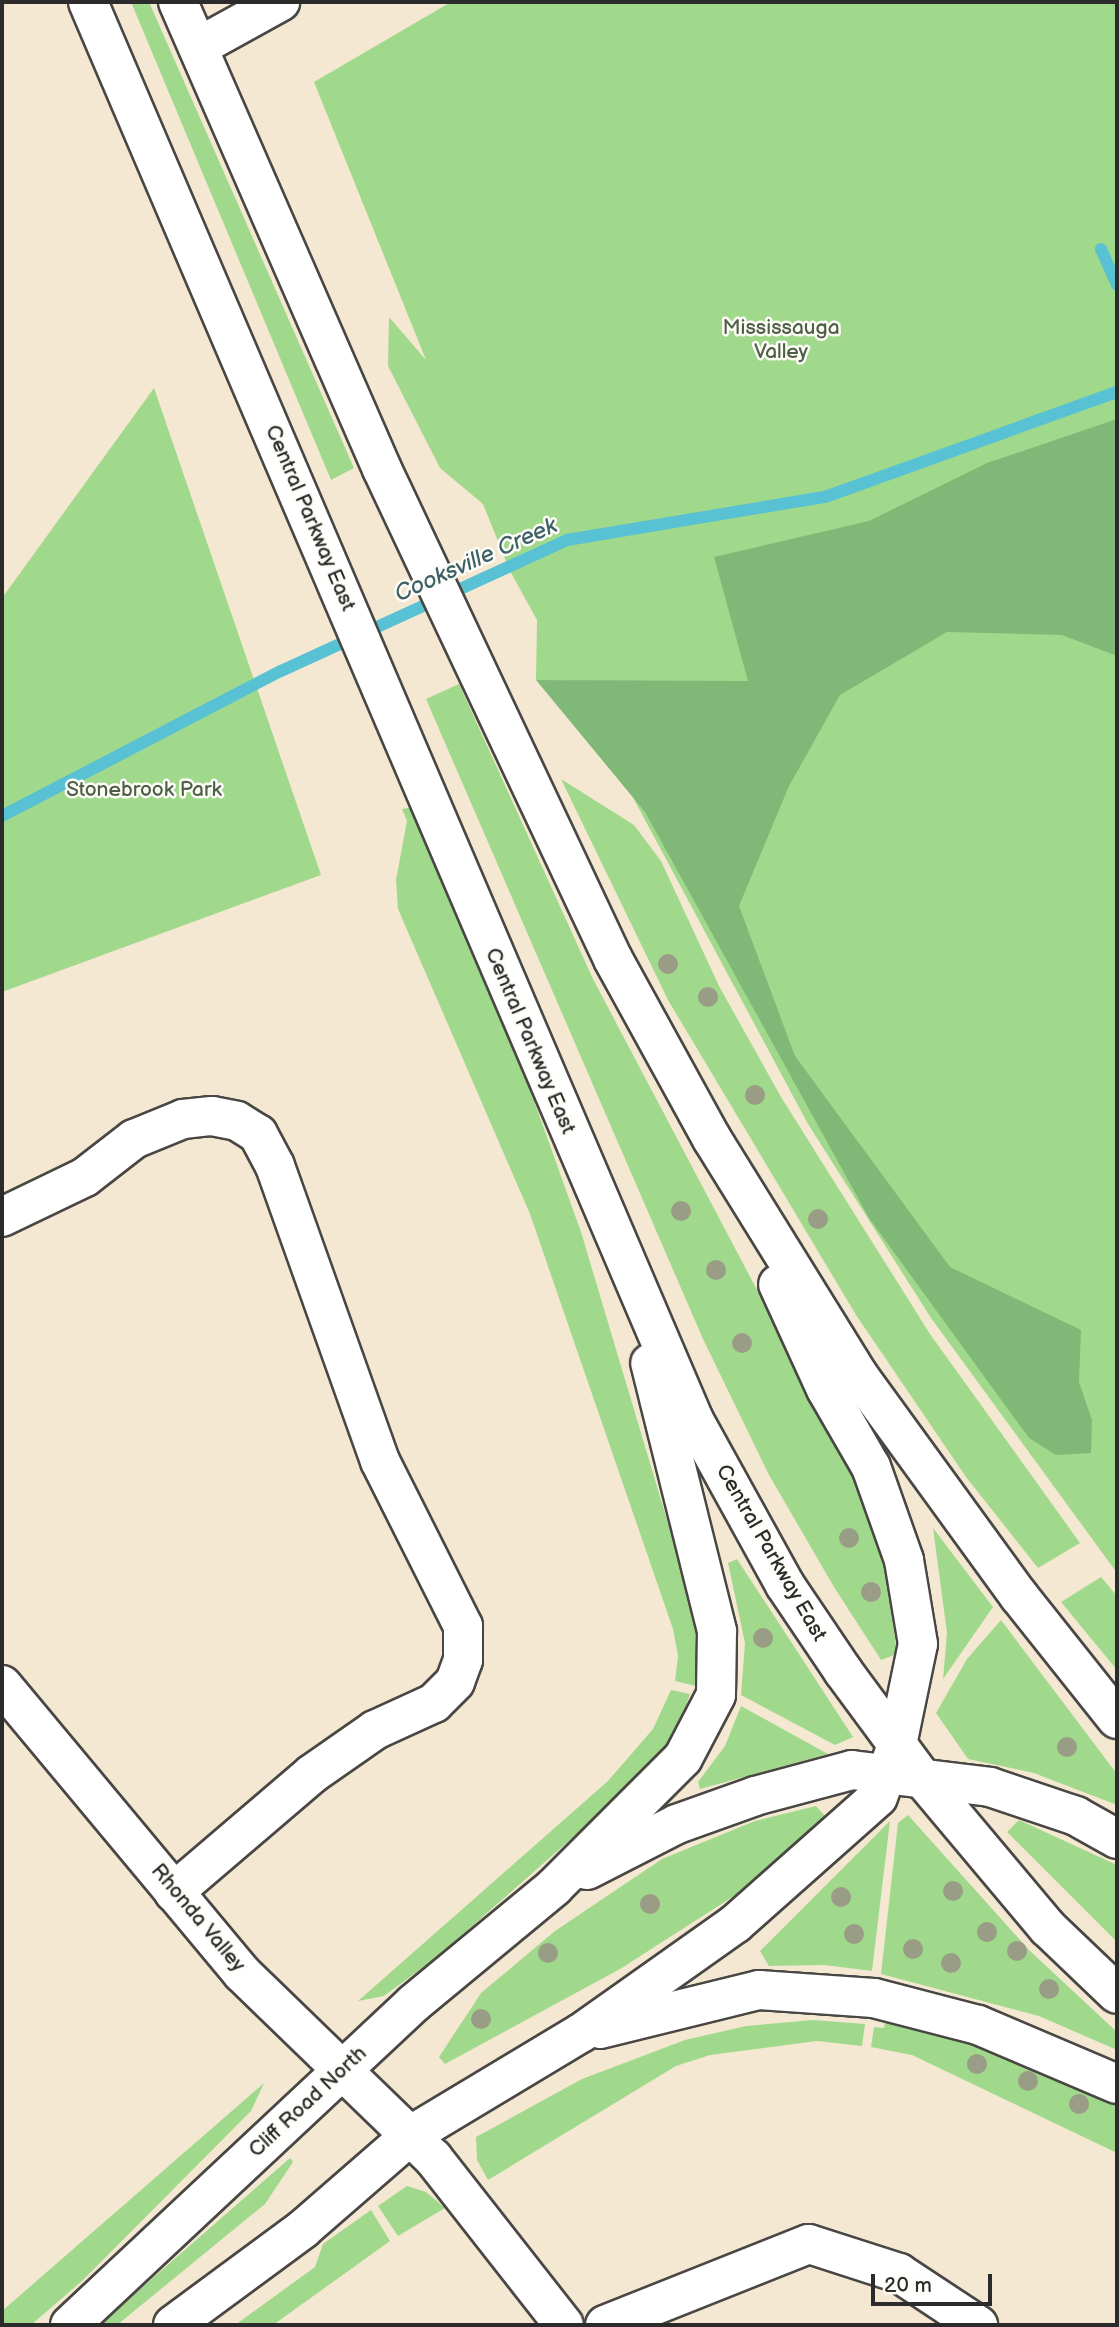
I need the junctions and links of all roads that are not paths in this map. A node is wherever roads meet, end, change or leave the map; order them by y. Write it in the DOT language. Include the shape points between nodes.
graph roads {
  1 [pos="88,2"];
  2 [pos="178,2"];
  3 [pos="280,2"];
  4 [pos="198,47"];
  5 [pos="712,1139"];
  6 [pos="2,1217"];
  7 [pos="624,1263"];
  8 [pos="2,1685"];
  9 [pos="1117,1718"];
  10 [pos="902,1765"];
  11 [pos="1117,1839"];
  12 [pos="554,1887"];
  13 [pos="174,1892"];
  14 [pos="1117,1994"];
  15 [pos="581,2034"];
  16 [pos="343,2070"];
  17 [pos="1117,2084"];
  18 [pos="411,2135"];
  19 [pos="70,2325"];
  20 [pos="173,2325"];
  21 [pos="564,2325"];
  22 [pos="605,2325"];
  23 [pos="978,2325"];
  1 -- 7 [label="street, Central Parkway East"];
  2 -- 4 [label="street"];
  3 -- 4 [label="street"];
  4 -- 5 [label="street" via="382,469 613,959"];
  5 -- 9 [label="street" via="859,1376 1019,1596"];
  5 -- 10 [label="street" via="827,1389 872,1467 904,1560 918,1644"];
  6 -- 13 [label="street" via="85,1177 134,1139 183,1119 212,1116 237,1121 258,1134 275,1166 380,1461 463,1626 463,1660 455,1682 434,1703 375,1730 312,1774"];
  7 -- 10 [label="street, Central Parkway East" via="694,1420 785,1584"];
  7 -- 12 [label="street" via="717,1630 719,1682 683,1758"];
  8 -- 13 [label="street, Rhonda Valley"];
  10 -- 11 [label="street" via="990,1787 1076,1816"];
  10 -- 12 [label="street" via="852,1770 755,1796 677,1824"];
  10 -- 14 [label="street, Central Parkway East" via="1048,1928"];
  10 -- 15 [label="street" via="878,1797 734,1924"];
  12 -- 16 [label="street, Cliff Road North" via="414,2003"];
  13 -- 16 [label="street, Rhonda Valley" via="242,1973"];
  15 -- 17 [label="street" via="759,1990 874,1998 978,2025"];
  15 -- 18 [label="street"];
  16 -- 18 [label="street, Rhonda Valley"];
  16 -- 19 [label="street, Cliff Road North"];
  18 -- 20 [label="street" via="303,2229"];
  18 -- 21 [label="street, Rhonda Valley" via="467,2198"];
  22 -- 23 [label="street" via="808,2244 899,2273"];
}
